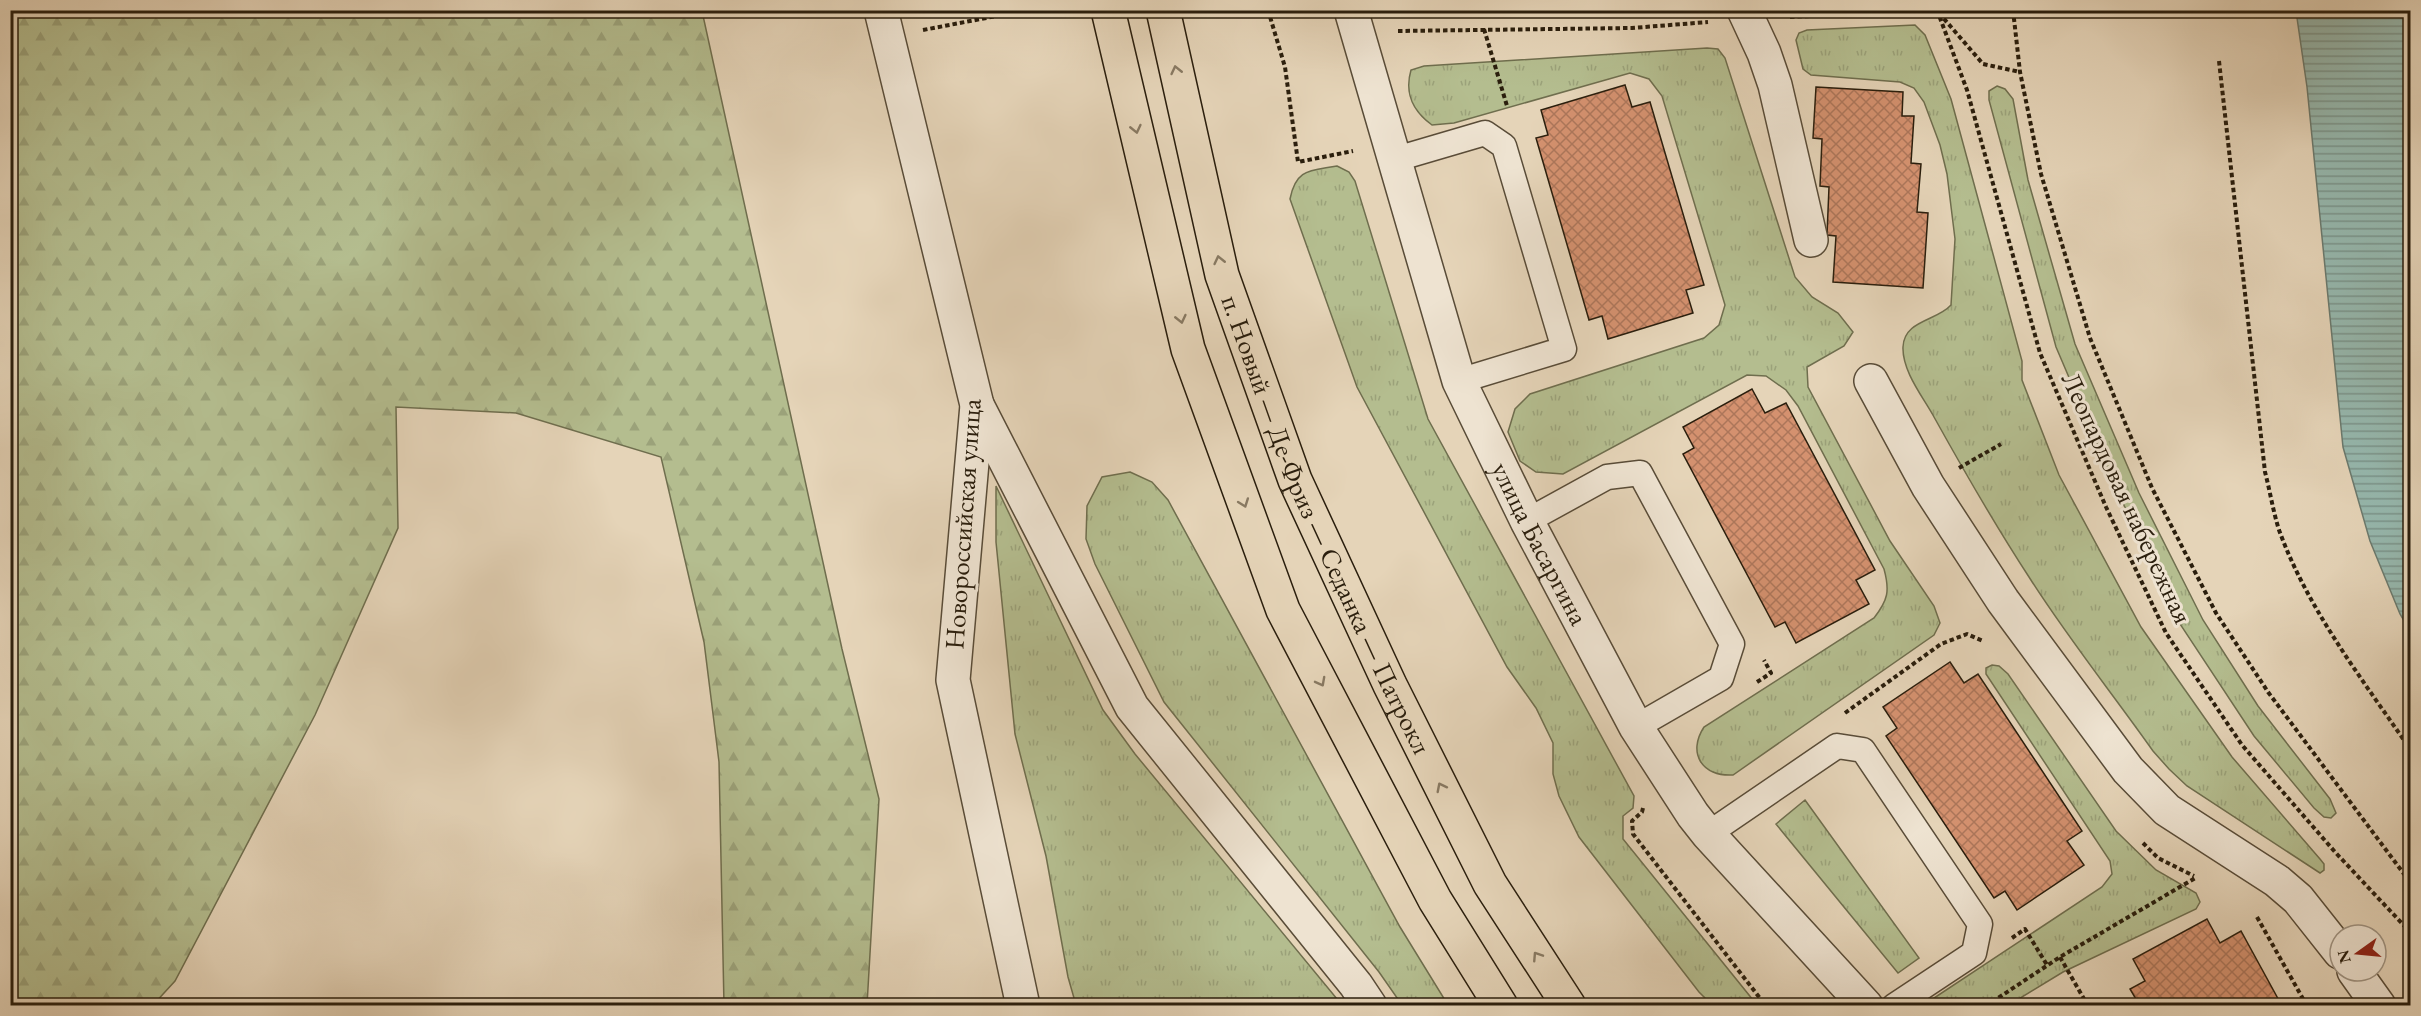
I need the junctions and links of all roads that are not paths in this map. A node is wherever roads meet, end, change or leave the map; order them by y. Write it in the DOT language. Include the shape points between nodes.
graph roads {
  1 [pos="881,10"];
  2 [pos="1108,10"];
  3 [pos="1163,10"];
  4 [pos="1746,15"];
  5 [pos="1354,21"];
  6 [pos="1393,160"];
  7 [pos="1811,240"];
  8 [pos="1459,381"];
  9 [pos="1871,381"];
  10 [pos="977,405"];
  11 [pos="1527,521"];
  12 [pos="1636,727"];
  13 [pos="1708,834"];
  14 [pos="2328,937"];
  15 [pos="2363,983"];
  16 [pos="1023,1005"];
  17 [pos="1370,1005"];
  18 [pos="1501,1005"];
  19 [pos="1569,1005"];
  20 [pos="1866,1005"];
  21 [pos="1894,1005"];
  22 [pos="2379,1005"];
  1 -- 10 [label="street, Новороссийская улица"];
  2 -- 18 [label="highway, п. Новый — Де-Фриз — Седанка — Патрокл, one-way" via="1188,349 1283,610 1435,900"];
  19 -- 3 [label="highway, п. Новый — Де-Фриз — Седанка — Патрокл, one-way" via="1490,884 1390,685 1295,480 1222,275"];
  4 -- 7 [label="street" via="1775,86"];
  5 -- 6 [label="street, улица Басаргина"];
  6 -- 8 [label="street, улица Басаргина"];
  6 -- 8 [label="lane" via="1485,133 1504,146 1564,349"];
  8 -- 11 [label="street, улица Басаргина"];
  9 -- 14 [label="street" via="1928,486 2003,601 2128,770 2167,810 2277,881 2298,899"];
  10 -- 16 [label="street, Новороссийская улица" via="953,681"];
  10 -- 17 [label="street" via="1132,707"];
  11 -- 12 [label="street, улица Басаргина"];
  11 -- 12 [label="lane" via="1607,477 1640,473 1732,644 1721,678"];
  12 -- 13 [label="street, улица Басаргина"];
  13 -- 20 [label="street, улица Басаргина"];
  13 -- 21 [label="lane" via="1837,746 1863,750 1980,924 1974,953"];
  15 -- 22 [label="street"];
}
